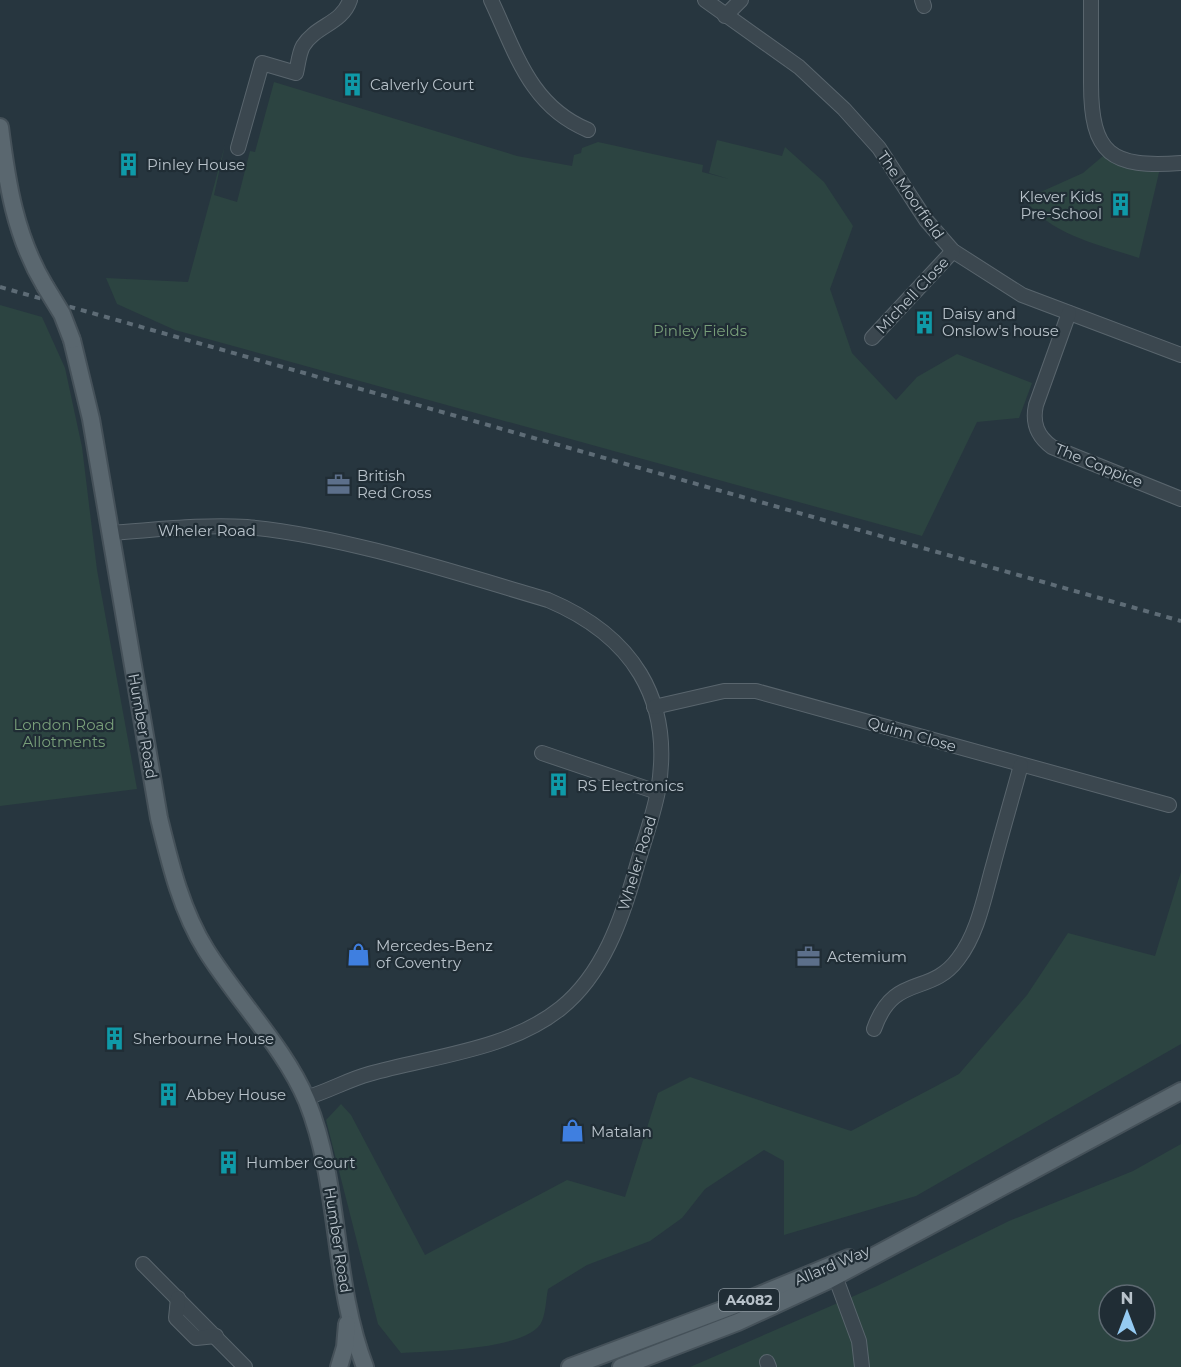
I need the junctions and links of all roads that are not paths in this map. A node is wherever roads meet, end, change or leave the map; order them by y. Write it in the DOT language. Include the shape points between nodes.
graph roads {
  1 [pos="350,0"];
  2 [pos="491,0"];
  3 [pos="705,0"];
  4 [pos="741,0"];
  5 [pos="1091,0"];
  6 [pos="725,16"];
  7 [pos="0,127"];
  8 [pos="588,130"];
  9 [pos="238,148"];
  10 [pos="1181,163"];
  11 [pos="952,251"];
  12 [pos="1070,313"];
  13 [pos="872,338"];
  14 [pos="1181,355"];
  15 [pos="1181,499"];
  16 [pos="110,533"];
  17 [pos="654,707"];
  18 [pos="542,753"];
  19 [pos="1021,765"];
  20 [pos="657,792"];
  21 [pos="1169,805"];
  22 [pos="874,1029"];
  23 [pos="1181,1091"];
  24 [pos="305,1098"];
  25 [pos="924,1227"];
  26 [pos="143,1264"];
  27 [pos="835,1276"];
  28 [pos="348,1302"];
  29 [pos="245,1367"];
  30 [pos="339,1367"];
  31 [pos="365,1367"];
  32 [pos="570,1367"];
  33 [pos="621,1367"];
  34 [pos="862,1367"];
  1 -- 9 [label="street" via="339,18 303,46 296,73 262,63"];
  2 -- 8 [label="street" via="529,79 542,97 557,114"];
  3 -- 6 [label="street, The Moorfield"];
  4 -- 6 [label="street"];
  5 -- 10 [label="street" via="1091,111 1098,138 1106,148 1140,165"];
  6 -- 11 [label="street, The Moorfield" via="799,67 844,110 879,148 926,220"];
  7 -- 16 [label="main road, Humber Road, bridge" via="18,227 33,266 62,314 72,340 91,419"];
  11 -- 12 [label="street, The Moorfield" via="1012,290"];
  11 -- 13 [label="street, Michell Close"];
  12 -- 14 [label="street, The Moorfield"];
  12 -- 15 [label="street, The Coppice" via="1036,405 1037,432 1052,447"];
  16 -- 17 [label="street, Wheler Road" via="215,527 290,532 548,600 578,613 616,641 641,674"];
  16 -- 24 [label="main road, Humber Road" via="159,818 174,877 205,948 284,1060"];
  17 -- 19 [label="street, Quinn Close" via="724,691 756,691"];
  17 -- 20 [label="street, Wheler Road" via="660,743"];
  18 -- 20 [label="street"];
  19 -- 21 [label="street, Quinn Close"];
  19 -- 22 [label="street" via="969,942 957,961 942,974 890,998"];
  20 -- 24 [label="street, Wheler Road" via="626,905 613,937 592,973 562,1007 509,1036 364,1075"];
  23 -- 25 [label="main road, Allard Way / A4082"];
  24 -- 28 [label="main road, Humber Road" via="321,1139"];
  25 -- 27 [label="main road, Allard Way / A4082"];
  25 -- 32 [label="main road, Allard Way / A4082" via="735,1305"];
  26 -- 29 [label="street"];
  27 -- 33 [label="main road, Allard Way / A4082" via="738,1322"];
  27 -- 34 [label="street" via="859,1341"];
  28 -- 30 [label="main road, Humber Road" via="345,1347"];
  28 -- 31 [label="main road, Humber Road"];
}
